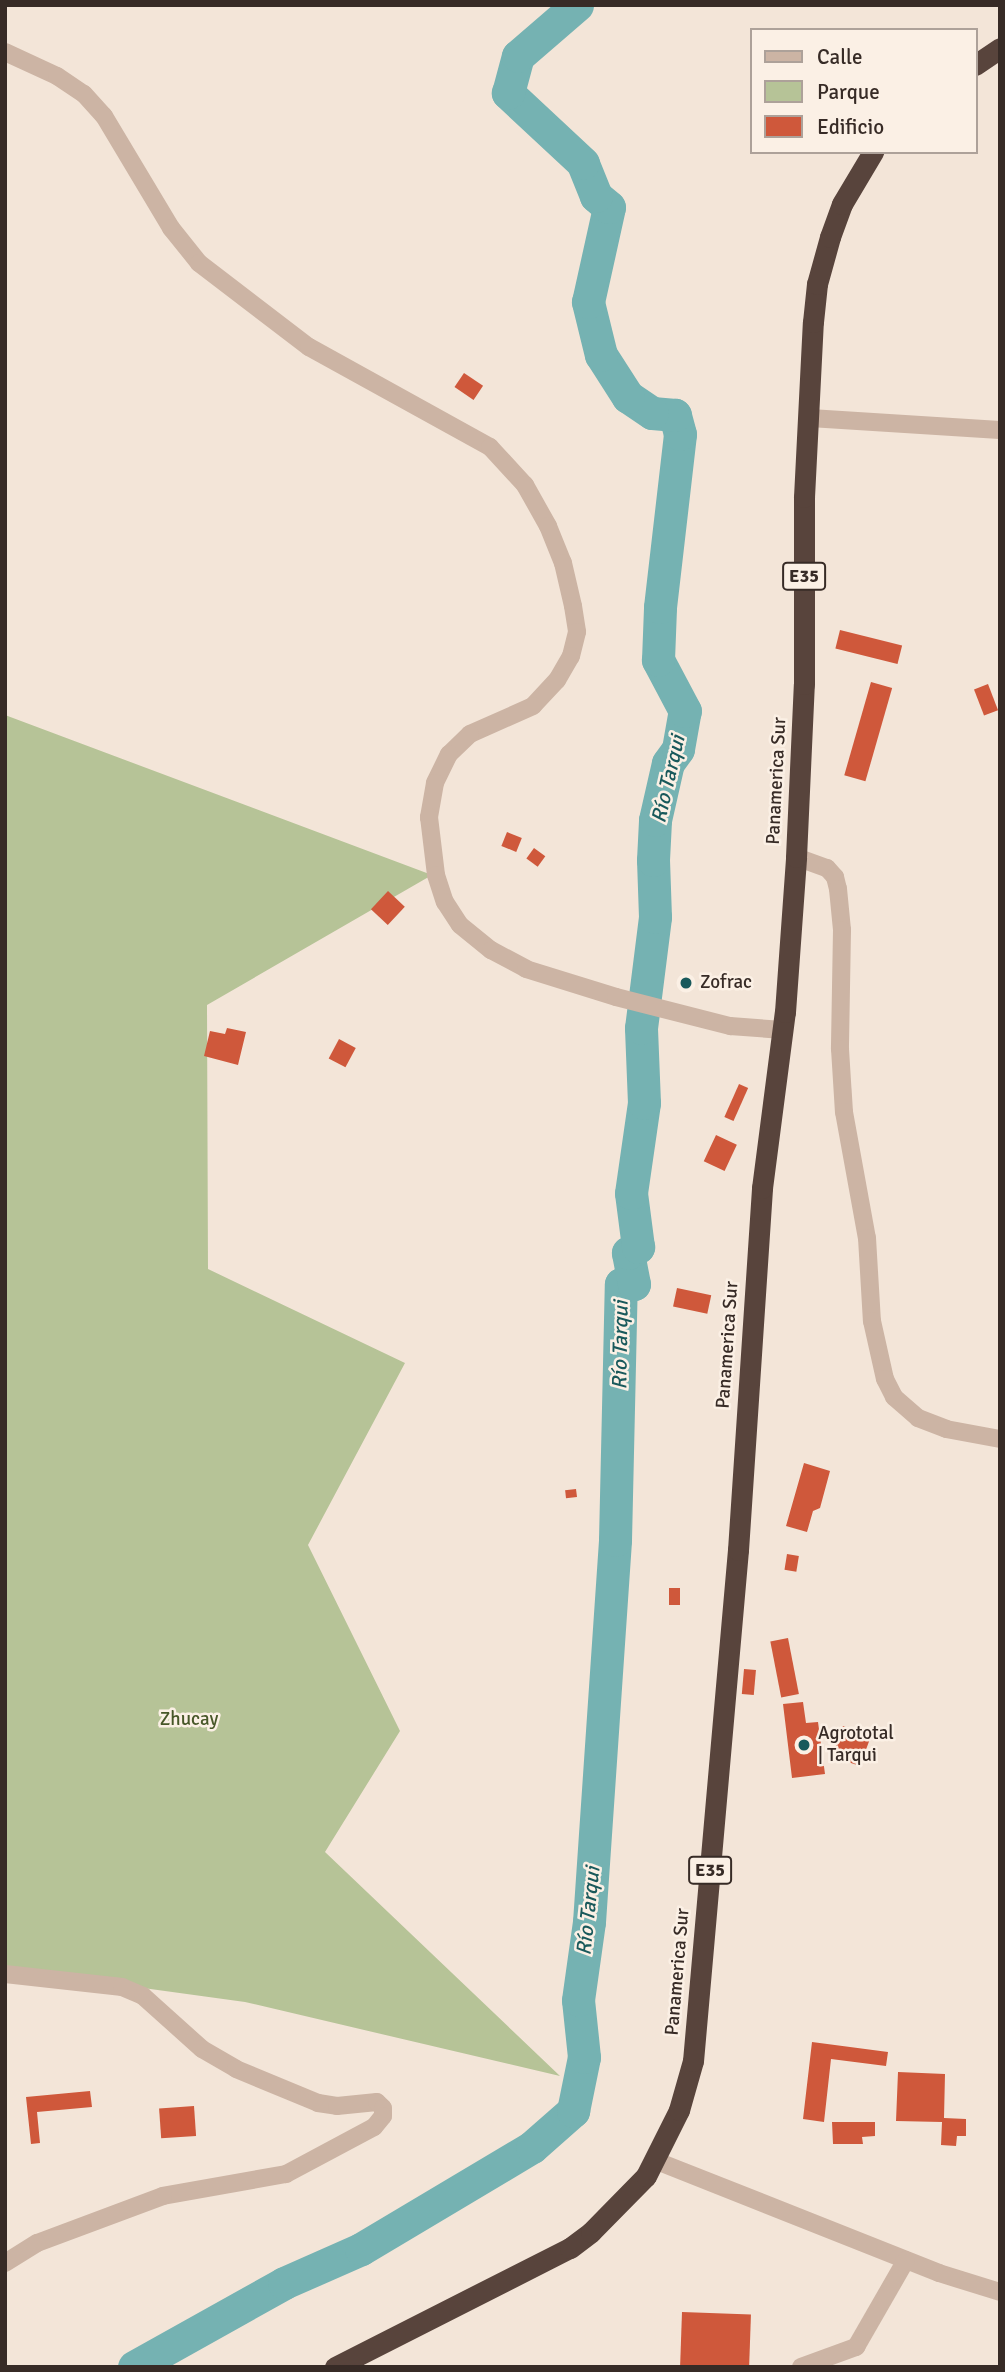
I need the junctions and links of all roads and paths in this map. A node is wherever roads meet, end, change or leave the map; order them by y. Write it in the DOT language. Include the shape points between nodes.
graph roads {
  1 [pos="1000,48"];
  2 [pos="5,52"];
  3 [pos="977,64"];
  4 [pos="872,154"];
  5 [pos="810,418"];
  6 [pos="1000,430"];
  7 [pos="796,857"];
  8 [pos="783,1030"];
  9 [pos="1000,1439"];
  10 [pos="5,1974"];
  11 [pos="654,2160"];
  12 [pos="906,2260"];
  13 [pos="5,2263"];
  14 [pos="1000,2292"];
  15 [pos="335,2367"];
  16 [pos="801,2367"];
  1 -- 3 [label="highway"];
  2 -- 8 [label="street" via="84,94 104,116 171,228 199,263 309,347 490,447 525,485 548,526 563,563 577,632 570,656 557,680 533,706 470,734 449,754 435,783 429,817 436,875 445,902 460,925 491,950 526,969 730,1027"];
  4 -- 5 [label="highway, Panamerica Sur / E35" via="842,204 817,284"];
  5 -- 6 [label="street"];
  5 -- 7 [label="highway, Panamerica Sur / E35"];
  7 -- 8 [label="highway, Panamerica Sur / E35"];
  7 -- 9 [label="street" via="827,868 838,889 844,1112 867,1238 872,1321 885,1379 894,1397 918,1418 946,1429"];
  8 -- 11 [label="highway, Panamerica Sur / E35" via="762,1188 738,1550 693,2061 679,2110"];
  10 -- 13 [label="street" via="122,1987 142,1996 202,2049 236,2069 318,2103 377,2102 383,2116 374,2127 286,2174 163,2196 37,2243"];
  11 -- 12 [label="street"];
  11 -- 15 [label="highway, Panamerica Sur / E35" via="646,2176 615,2209 570,2248"];
  12 -- 14 [label="street"];
  12 -- 16 [label="street" via="856,2347"];
}
